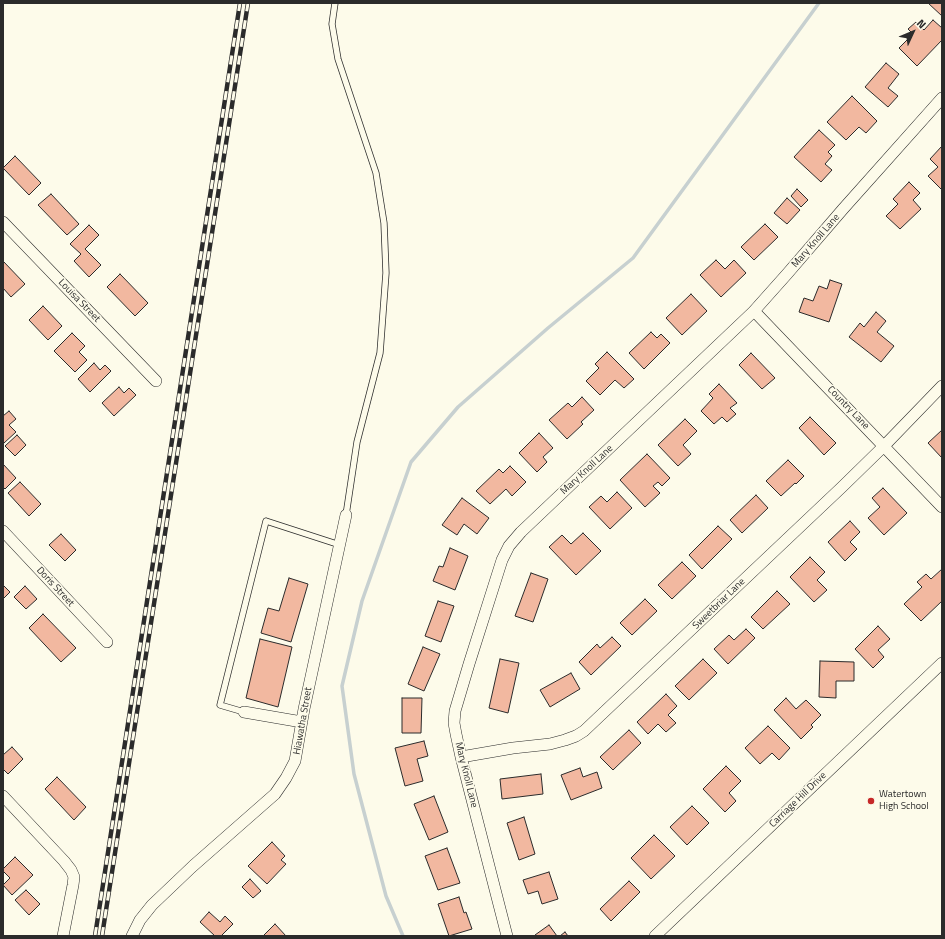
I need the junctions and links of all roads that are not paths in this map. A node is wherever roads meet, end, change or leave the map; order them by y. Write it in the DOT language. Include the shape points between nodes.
graph roads {
  1 [pos="334,3"];
  2 [pos="942,98"];
  3 [pos="3,222"];
  4 [pos="754,311"];
  5 [pos="156,381"];
  6 [pos="942,386"];
  7 [pos="884,446"];
  8 [pos="942,507"];
  9 [pos="346,515"];
  10 [pos="3,533"];
  11 [pos="340,545"];
  12 [pos="107,642"];
  13 [pos="942,663"];
  14 [pos="244,712"];
  15 [pos="302,722"];
  16 [pos="461,757"];
  17 [pos="3,796"];
  18 [pos="63,936"];
  19 [pos="132,936"];
  20 [pos="507,936"];
  21 [pos="654,936"];
  1 -- 9 [label="lane" via="332,24 338,59 376,173 384,223 386,273 380,353 357,442"];
  2 -- 4 [label="street, Mary Knoll Lane"];
  3 -- 5 [label="street, Louisa Street"];
  4 -- 7 [label="street, Country Lane"];
  4 -- 16 [label="street, Mary Knoll Lane" via="509,546 499,568 455,711 454,723"];
  6 -- 7 [label="street, Sweetbriar Lane"];
  7 -- 8 [label="street, Country Lane"];
  7 -- 16 [label="street, Sweetbriar Lane" via="584,731 550,744"];
  9 -- 11 [label="street, Hiawatha Street"];
  10 -- 12 [label="street, Doris Street"];
  11 -- 14 [label="lane" via="266,522 220,705"];
  11 -- 15 [label="street, Hiawatha Street"];
  13 -- 21 [label="street, Carriage Hill Drive"];
  14 -- 15 [label="street"];
  15 -- 19 [label="street, Hiawatha Street" via="295,761 274,794 152,906 140,920"];
  16 -- 20 [label="street, Mary Knoll Lane"];
  17 -- 18 [label="street" via="71,870 74,877"];
}
